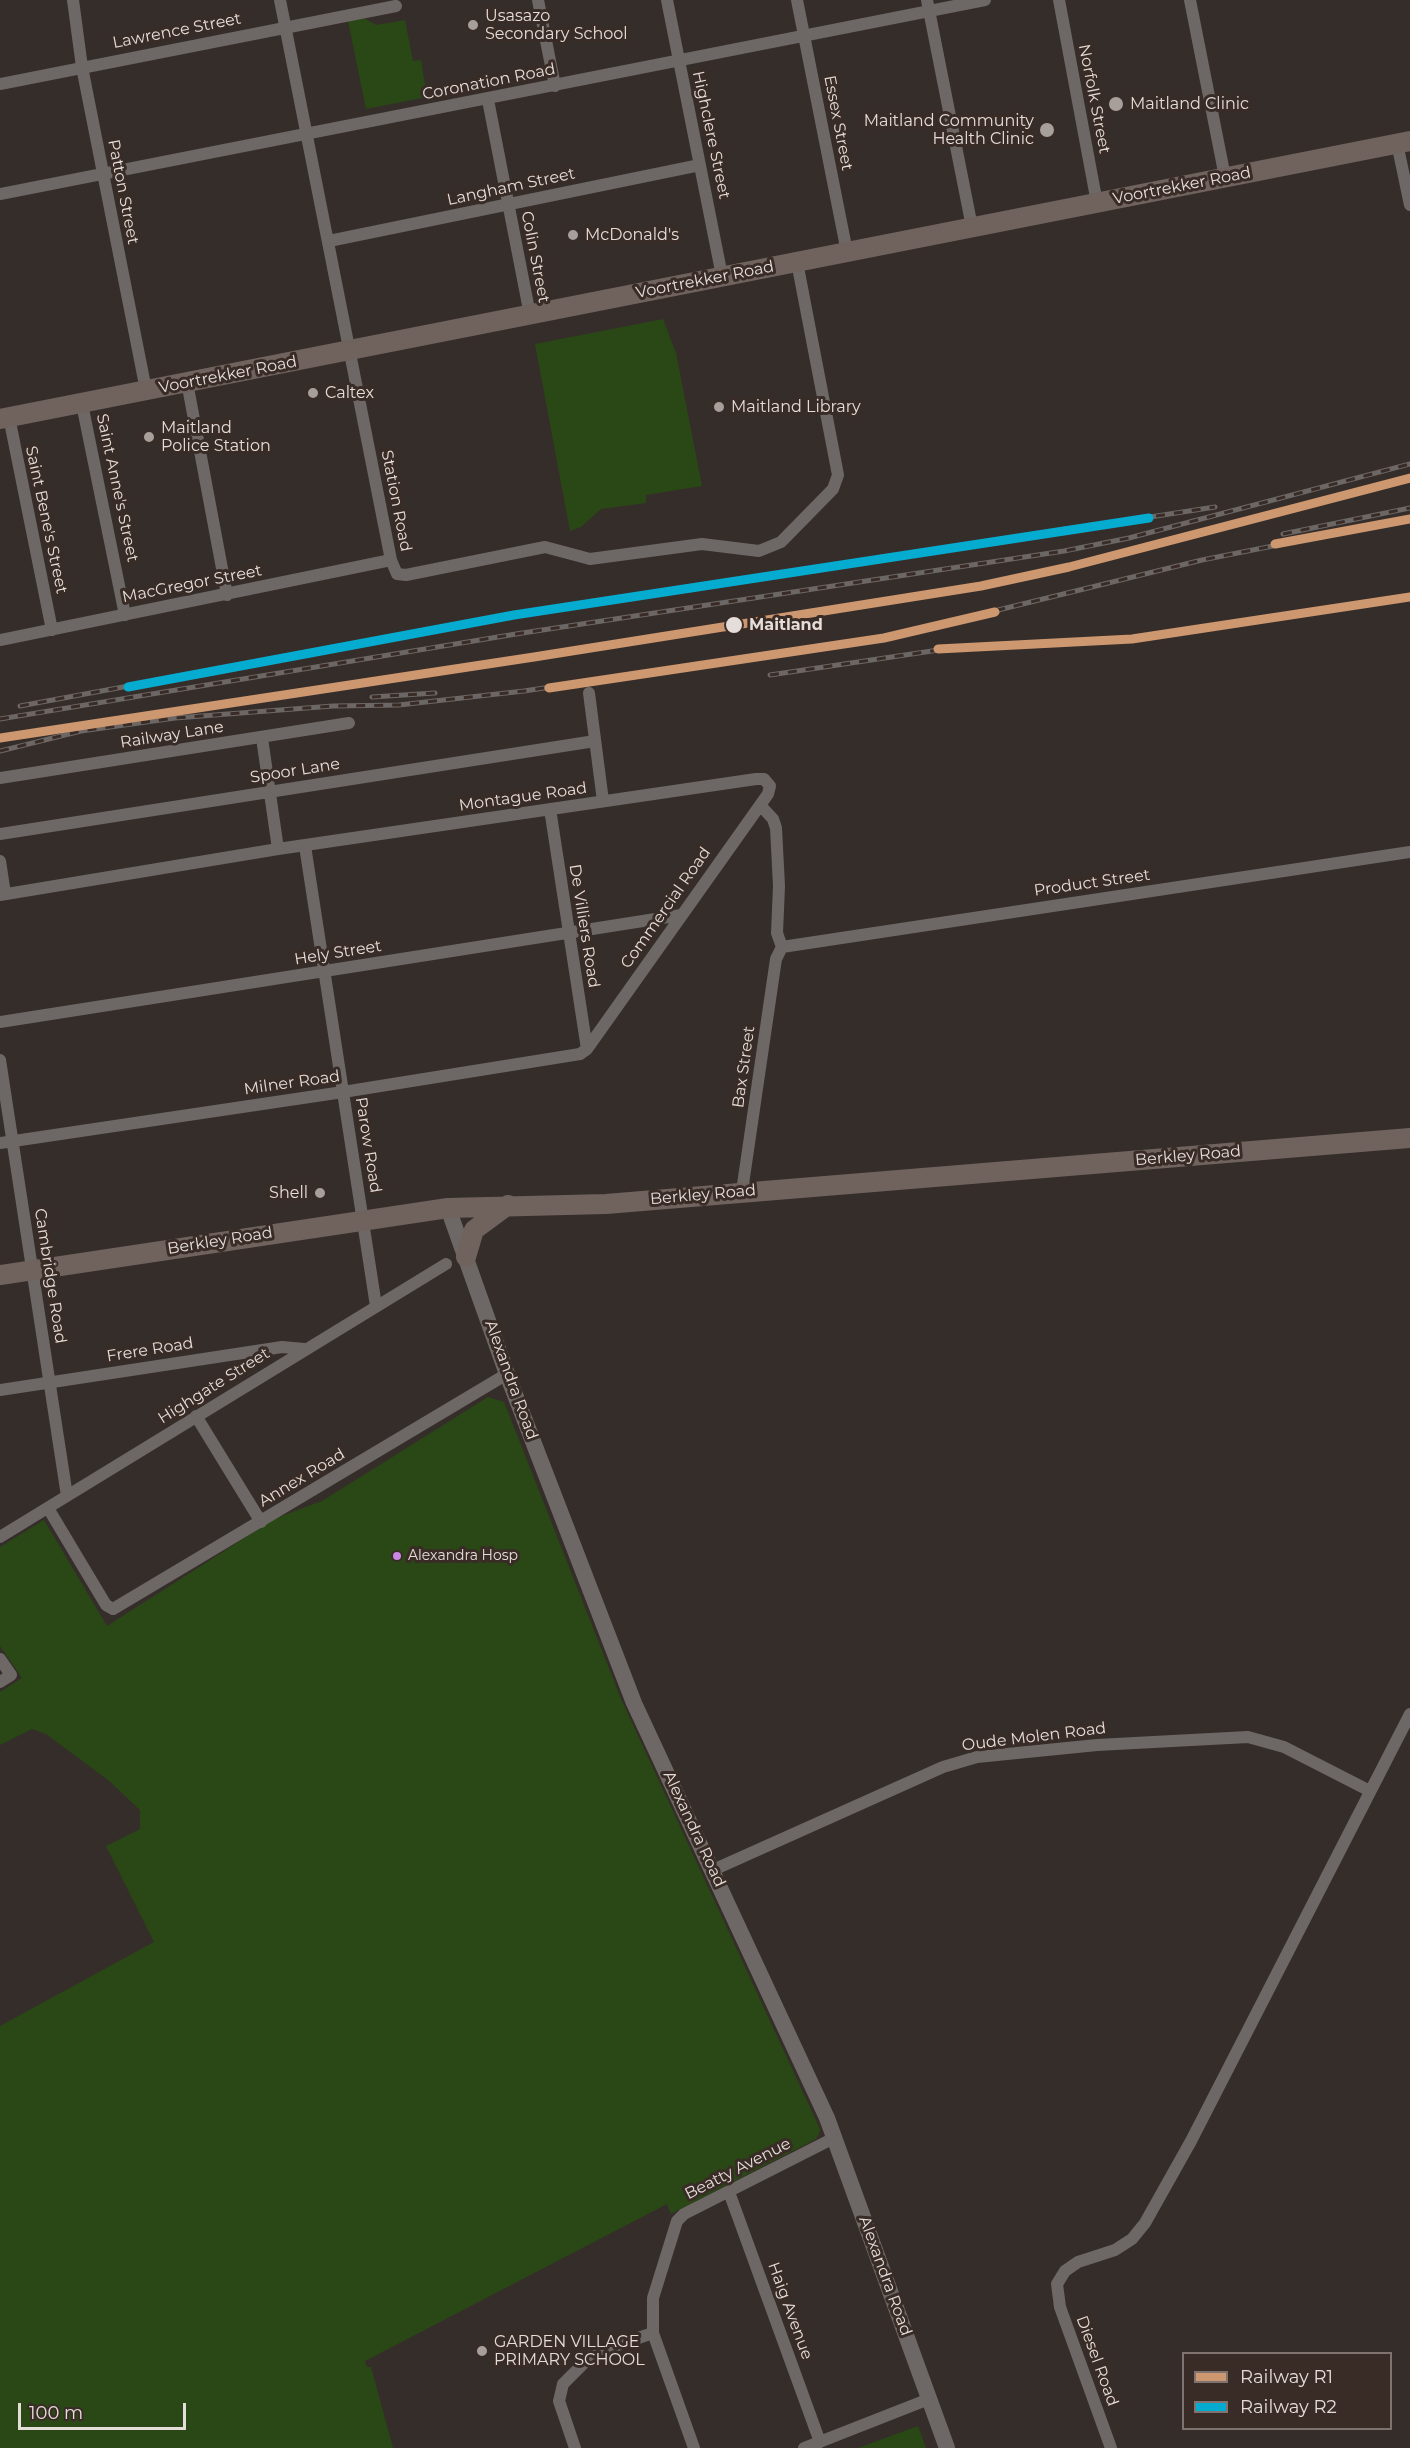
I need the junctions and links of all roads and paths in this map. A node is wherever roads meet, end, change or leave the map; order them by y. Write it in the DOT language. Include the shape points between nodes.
graph roads {
  1 [pos="73,0"];
  2 [pos="280,0"];
  3 [pos="538,0"];
  4 [pos="667,0"];
  5 [pos="797,0"];
  6 [pos="985,0"];
  7 [pos="1059,0"];
  8 [pos="1190,0"];
  9 [pos="928,5"];
  10 [pos="396,6"];
  11 [pos="285,26"];
  12 [pos="804,36"];
  13 [pos="678,62"];
  14 [pos="82,67"];
  15 [pos="0,84"];
  16 [pos="555,86"];
  17 [pos="488,100"];
  18 [pos="306,135"];
  19 [pos="1404,142"];
  20 [pos="700,165"];
  21 [pos="103,175"];
  22 [pos="1225,177"];
  23 [pos="0,194"];
  24 [pos="1097,203"];
  25 [pos="508,205"];
  26 [pos="1410,205"];
  27 [pos="972,227"];
  28 [pos="329,241"];
  29 [pos="847,252"];
  30 [pos="797,262"];
  31 [pos="722,276"];
  32 [pos="530,315"];
  33 [pos="350,352"];
  34 [pos="188,382"];
  35 [pos="146,390"];
  36 [pos="82,404"];
  37 [pos="4,418"];
  38 [pos="391,560"];
  39 [pos="228,595"];
  40 [pos="125,615"];
  41 [pos="52,630"];
  42 [pos="0,640"];
  43 [pos="589,693"];
  44 [pos="349,723"];
  45 [pos="262,738"];
  46 [pos="595,741"];
  47 [pos="0,778"];
  48 [pos="770,786"];
  49 [pos="269,792"];
  50 [pos="603,801"];
  51 [pos="759,805"];
  52 [pos="550,809"];
  53 [pos="0,834"];
  54 [pos="305,846"];
  55 [pos="278,849"];
  56 [pos="1410,852"];
  57 [pos="0,861"];
  58 [pos="3,894"];
  59 [pos="681,915"];
  60 [pos="567,934"];
  61 [pos="781,948"];
  62 [pos="324,971"];
  63 [pos="0,1022"];
  64 [pos="587,1049"];
  65 [pos="0,1060"];
  66 [pos="343,1092"];
  67 [pos="1410,1138"];
  68 [pos="6,1142"];
  69 [pos="742,1191"];
  70 [pos="508,1205"];
  71 [pos="448,1208"];
  72 [pos="363,1219"];
  73 [pos="466,1257"];
  74 [pos="446,1264"];
  75 [pos="32,1270"];
  76 [pos="0,1275"];
  77 [pos="376,1306"];
  78 [pos="304,1350"];
  79 [pos="507,1374"];
  80 [pos="49,1382"];
  81 [pos="0,1390"];
  82 [pos="196,1416"];
  83 [pos="67,1496"];
  84 [pos="48,1508"];
  85 [pos="261,1522"];
  86 [pos="0,1537"];
  87 [pos="0,1659"];
  88 [pos="0,1682"];
  89 [pos="1410,1714"];
  90 [pos="1370,1791"];
  91 [pos="713,1870"];
  92 [pos="834,2138"];
  93 [pos="729,2192"];
  94 [pos="653,2333"];
  95 [pos="929,2399"];
  96 [pos="820,2442"];
  97 [pos="575,2448"];
  98 [pos="694,2448"];
  99 [pos="804,2448"];
  100 [pos="947,2448"];
  101 [pos="1111,2448"];
  1 -- 14 [label="street, Patton Street"];
  2 -- 11 [label="street, Station Road"];
  3 -- 16 [label="street"];
  4 -- 13 [label="street, Highclere Street"];
  5 -- 12 [label="street, Essex Street"];
  6 -- 9 [label="street, Coronation Road"];
  7 -- 24 [label="street, Norfolk Street"];
  8 -- 22 [label="street"];
  9 -- 12 [label="street, Coronation Road"];
  9 -- 27 [label="street"];
  10 -- 11 [label="street, Lawrence Street"];
  11 -- 14 [label="street, Lawrence Street"];
  11 -- 18 [label="street, Station Road"];
  12 -- 13 [label="street, Coronation Road"];
  12 -- 29 [label="street, Essex Street"];
  13 -- 16 [label="street, Coronation Road"];
  13 -- 20 [label="street, Highclere Street"];
  14 -- 15 [label="street, Lawrence Street"];
  14 -- 21 [label="street, Patton Street"];
  16 -- 17 [label="street, Coronation Road"];
  17 -- 18 [label="street, Coronation Road"];
  17 -- 25 [label="street, Colin Street"];
  18 -- 21 [label="street, Coronation Road"];
  18 -- 28 [label="street, Station Road"];
  19 -- 22 [label="main road, Voortrekker Road"];
  19 -- 26 [label="street"];
  20 -- 25 [label="street, Langham Street"];
  20 -- 31 [label="street, Highclere Street"];
  21 -- 23 [label="street, Coronation Road"];
  21 -- 35 [label="street, Patton Street"];
  22 -- 24 [label="main road, Voortrekker Road"];
  24 -- 27 [label="main road, Voortrekker Road"];
  25 -- 28 [label="street, Langham Street"];
  25 -- 32 [label="street, Colin Street"];
  27 -- 29 [label="main road, Voortrekker Road"];
  28 -- 33 [label="street, Station Road"];
  29 -- 30 [label="main road, Voortrekker Road"];
  30 -- 31 [label="main road, Voortrekker Road"];
  30 -- 38 [label="street, Station Road" via="838,479 781,542 759,551 702,544 590,559 545,547 403,575 394,571"];
  31 -- 32 [label="main road, Voortrekker Road"];
  32 -- 33 [label="main road, Voortrekker Road"];
  33 -- 34 [label="main road, Voortrekker Road"];
  33 -- 38 [label="street, Station Road"];
  34 -- 35 [label="main road, Voortrekker Road"];
  34 -- 39 [label="street"];
  35 -- 36 [label="main road, Voortrekker Road"];
  36 -- 37 [label="main road, Voortrekker Road"];
  36 -- 40 [label="street, Saint Anne's Street"];
  37 -- 41 [label="street, Saint Bene's Street"];
  38 -- 39 [label="street, MacGregor Street"];
  39 -- 40 [label="street, MacGregor Street"];
  40 -- 41 [label="street, MacGregor Street"];
  41 -- 42 [label="street, MacGregor Street"];
  43 -- 46 [label="street"];
  44 -- 45 [label="street, Railway Lane"];
  45 -- 47 [label="street, Railway Lane"];
  45 -- 49 [label="street"];
  46 -- 49 [label="street, Spoor Lane"];
  46 -- 50 [label="street"];
  48 -- 50 [label="street, Montague Road" via="765,779 756,778"];
  48 -- 51 [label="street, Commercial Road"];
  49 -- 53 [label="street, Spoor Lane"];
  49 -- 55 [label="street"];
  50 -- 52 [label="street, Montague Road"];
  51 -- 59 [label="street, Commercial Road"];
  51 -- 61 [label="street" via="776,828 777,933"];
  52 -- 54 [label="street, Montague Road"];
  52 -- 60 [label="street, De Villiers Road"];
  54 -- 55 [label="street, Montague Road"];
  54 -- 62 [label="street, Parow Road"];
  55 -- 58 [label="street, Montague Road"];
  56 -- 61 [label="street, Product Street"];
  57 -- 58 [label="street, Montague Road"];
  59 -- 60 [label="street, Hely Street"];
  59 -- 64 [label="street, Commercial Road"];
  60 -- 62 [label="street, Hely Street"];
  60 -- 64 [label="street, De Villiers Road"];
  61 -- 69 [label="street, Bax Street" via="776,959"];
  62 -- 63 [label="street, Hely Street"];
  62 -- 66 [label="street, Parow Road"];
  64 -- 66 [label="street, Milner Road" via="580,1054"];
  65 -- 68 [label="street, Cambridge Road"];
  66 -- 68 [label="street, Milner Road"];
  66 -- 72 [label="street, Parow Road"];
  67 -- 69 [label="main road, Berkley Road"];
  68 -- 75 [label="street, Cambridge Road"];
  69 -- 70 [label="main road, Berkley Road" via="606,1204"];
  70 -- 71 [label="main road, Berkley Road"];
  70 -- 73 [label="main road" via="474,1230"];
  71 -- 72 [label="main road, Berkley Road"];
  71 -- 73 [label="street, Alexandra Road"];
  72 -- 75 [label="main road, Berkley Road"];
  72 -- 77 [label="street, Parow Road"];
  73 -- 79 [label="street, Alexandra Road"];
  74 -- 77 [label="street, Highgate Street"];
  75 -- 76 [label="main road, Berkley Road"];
  75 -- 80 [label="street, Cambridge Road"];
  77 -- 78 [label="street, Highgate Street"];
  78 -- 80 [label="street, Frere Road" via="282,1347"];
  78 -- 82 [label="street, Highgate Street"];
  79 -- 85 [label="street, Annex Road"];
  79 -- 91 [label="street, Alexandra Road" via="634,1703"];
  80 -- 81 [label="street, Frere Road"];
  80 -- 83 [label="street, Cambridge Road"];
  82 -- 83 [label="street, Highgate Street"];
  82 -- 85 [label="street"];
  83 -- 84 [label="street, Highgate Street"];
  84 -- 85 [label="street, Annex Road" via="112,1609"];
  84 -- 86 [label="street, Highgate Street"];
  87 -- 88 [label="street" via="11,1675"];
  89 -- 90 [label="street"];
  90 -- 91 [label="street, Oude Molen Road" via="1284,1747 1248,1737 1097,1745 977,1757 943,1767"];
  90 -- 101 [label="street, Diesel Road" via="1145,2223 1132,2239 1114,2250 1078,2262 1065,2271 1057,2284 1060,2307"];
  91 -- 92 [label="street, Alexandra Road"];
  92 -- 93 [label="street, Beatty Avenue"];
  92 -- 95 [label="street, Alexandra Road"];
  93 -- 94 [label="street, Beatty Avenue" via="677,2221 653,2298"];
  93 -- 96 [label="street, Haig Avenue"];
  94 -- 97 [label="street" via="594,2353 563,2384 559,2401"];
  94 -- 98 [label="street, Beatty Avenue"];
  95 -- 96 [label="street"];
  95 -- 100 [label="street, Alexandra Road"];
  96 -- 99 [label="street"];
}
